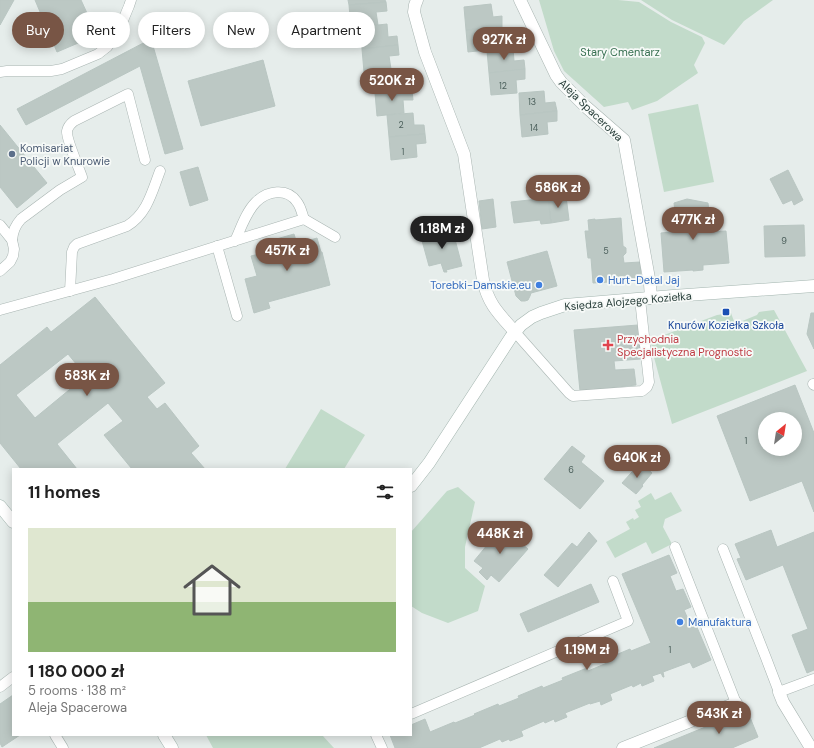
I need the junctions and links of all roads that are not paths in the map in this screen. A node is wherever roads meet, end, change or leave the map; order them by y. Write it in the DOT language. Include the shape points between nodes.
graph roads {
  1 [pos="131,0"];
  2 [pos="417,0"];
  3 [pos="520,0"];
  4 [pos="0,72"];
  5 [pos="145,160"];
  6 [pos="160,172"];
  7 [pos="304,219"];
  8 [pos="0,225"];
  9 [pos="335,237"];
  10 [pos="12,240"];
  11 [pos="235,241"];
  12 [pos="217,246"];
  13 [pos="0,271"];
  14 [pos="814,286"];
  15 [pos="70,291"];
  16 [pos="645,298"];
  17 [pos="0,310"];
  18 [pos="236,316"];
  19 [pos="515,332"];
  20 [pos="412,485"];
  21 [pos="0,506"];
  22 [pos="12,521"];
  23 [pos="675,547"];
  24 [pos="723,549"];
  25 [pos="613,581"];
  26 [pos="12,678"];
  27 [pos="814,679"];
  28 [pos="0,687"];
  29 [pos="779,692"];
  30 [pos="736,703"];
  31 [pos="412,714"];
  32 [pos="56,736"];
  33 [pos="165,736"];
  34 [pos="376,736"];
  35 [pos="64,748"];
  36 [pos="172,748"];
  37 [pos="382,748"];
  38 [pos="623,748"];
  39 [pos="811,748"];
  1 -- 4 [label="lane" via="119,30 107,47 98,54 52,71"];
  2 -- 19 [label="street" via="414,12 425,52 464,154 485,291 498,313"];
  3 -- 16 [label="street, Aleja Spacerowa" via="561,82 624,140 650,284"];
  5 -- 10 [label="lane" via="128,94 74,121 68,127 67,136 82,177 21,219 14,229"];
  6 -- 15 [label="lane" via="147,204 133,223 74,247"];
  7 -- 9 [label="lane"];
  7 -- 11 [label="lane"];
  7 -- 11 [label="lane" via="297,201 292,197 286,193 270,193 251,208"];
  8 -- 10 [label="lane"];
  10 -- 13 [label="lane" via="13,256"];
  11 -- 12 [label="lane"];
  12 -- 15 [label="lane"];
  12 -- 18 [label="lane"];
  14 -- 16 [label="street, Księdza Alojzego Koziełka"];
  15 -- 17 [label="lane"];
  16 -- 19 [label="street, Księdza Alojzego Koziełka" via="565,306 532,317"];
  16 -- 19 [label="lane" via="648,382 647,388 642,391 573,396"];
  19 -- 20 [label="street, Księdza Alojzego Koziełka"];
  21 -- 22 [label="street"];
  23 -- 30 [label="lane"];
  24 -- 29 [label="lane"];
  25 -- 31 [label="lane" via="628,621"];
  26 -- 28 [label="lane"];
  27 -- 29 [label="lane"];
  29 -- 39 [label="street"];
  30 -- 38 [label="street"];
  32 -- 35 [label="lane"];
  33 -- 36 [label="street"];
  34 -- 37 [label="lane"];
}
